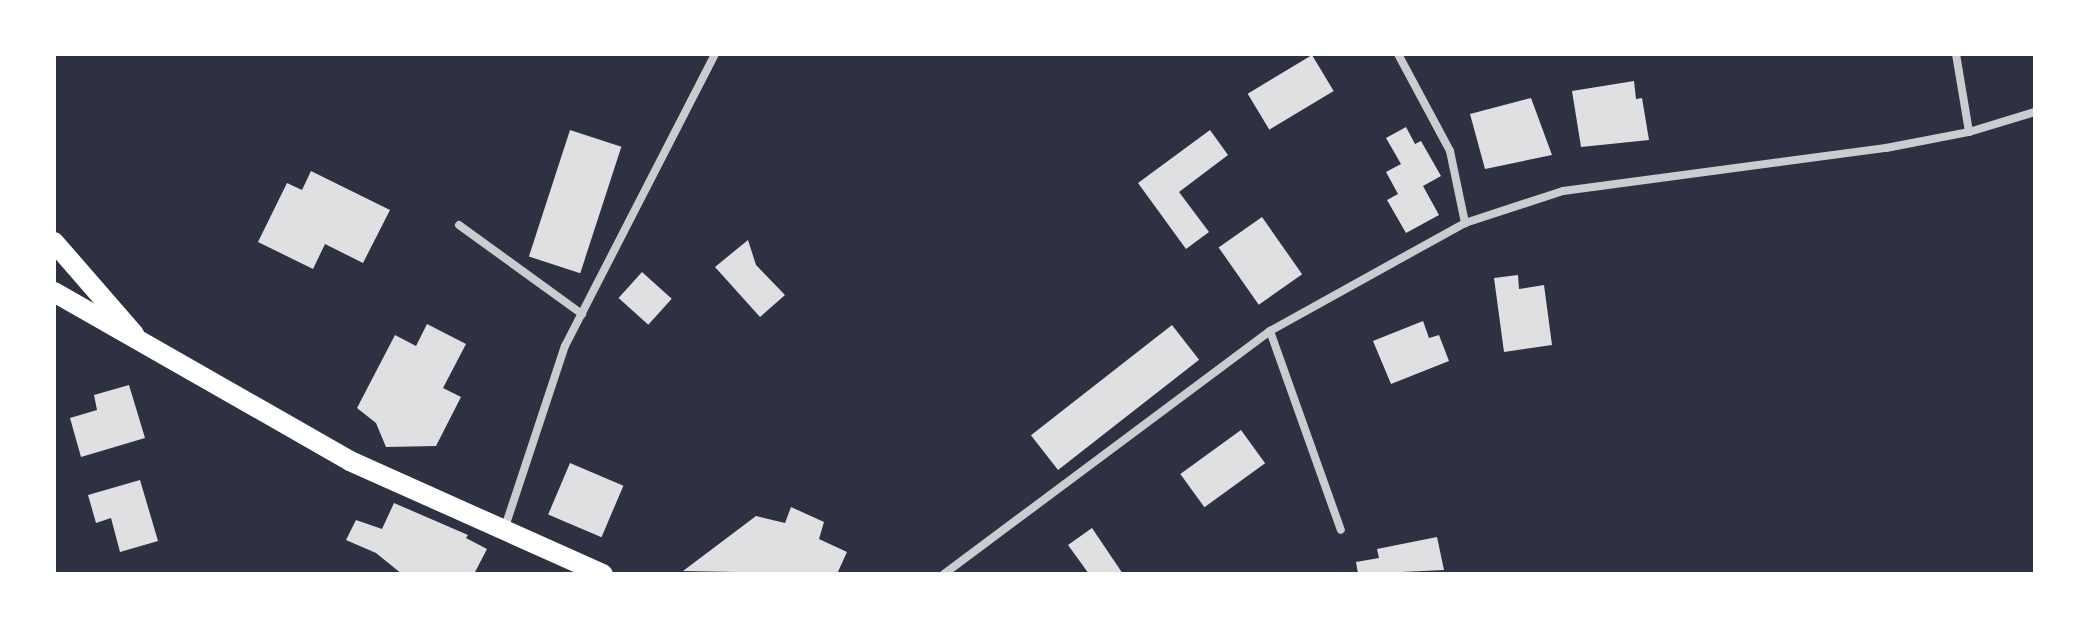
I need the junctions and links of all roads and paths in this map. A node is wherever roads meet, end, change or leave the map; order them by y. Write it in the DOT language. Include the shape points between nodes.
graph roads {
  1 [pos="715,54"];
  2 [pos="1398,54"];
  3 [pos="1956,54"];
  4 [pos="2035,112"];
  5 [pos="1969,132"];
  6 [pos="1465,223"];
  7 [pos="459,225"];
  8 [pos="54,242"];
  9 [pos="54,292"];
  10 [pos="582,314"];
  11 [pos="1270,331"];
  12 [pos="137,337"];
  13 [pos="505,528"];
  14 [pos="1341,530"];
  15 [pos="594,573"];
  16 [pos="944,574"];
  1 -- 10 [label="street"];
  2 -- 6 [label="street" via="1450,151"];
  3 -- 5 [label="street"];
  4 -- 5 [label="street"];
  5 -- 6 [label="street" via="1563,191"];
  6 -- 11 [label="street"];
  7 -- 10 [label="street"];
  8 -- 12 [label="main road"];
  9 -- 12 [label="main road" via="100,323"];
  10 -- 13 [label="street" via="565,346"];
  11 -- 14 [label="street"];
  11 -- 16 [label="street"];
  12 -- 13 [label="main road" via="350,461"];
  13 -- 15 [label="main road"];
}
